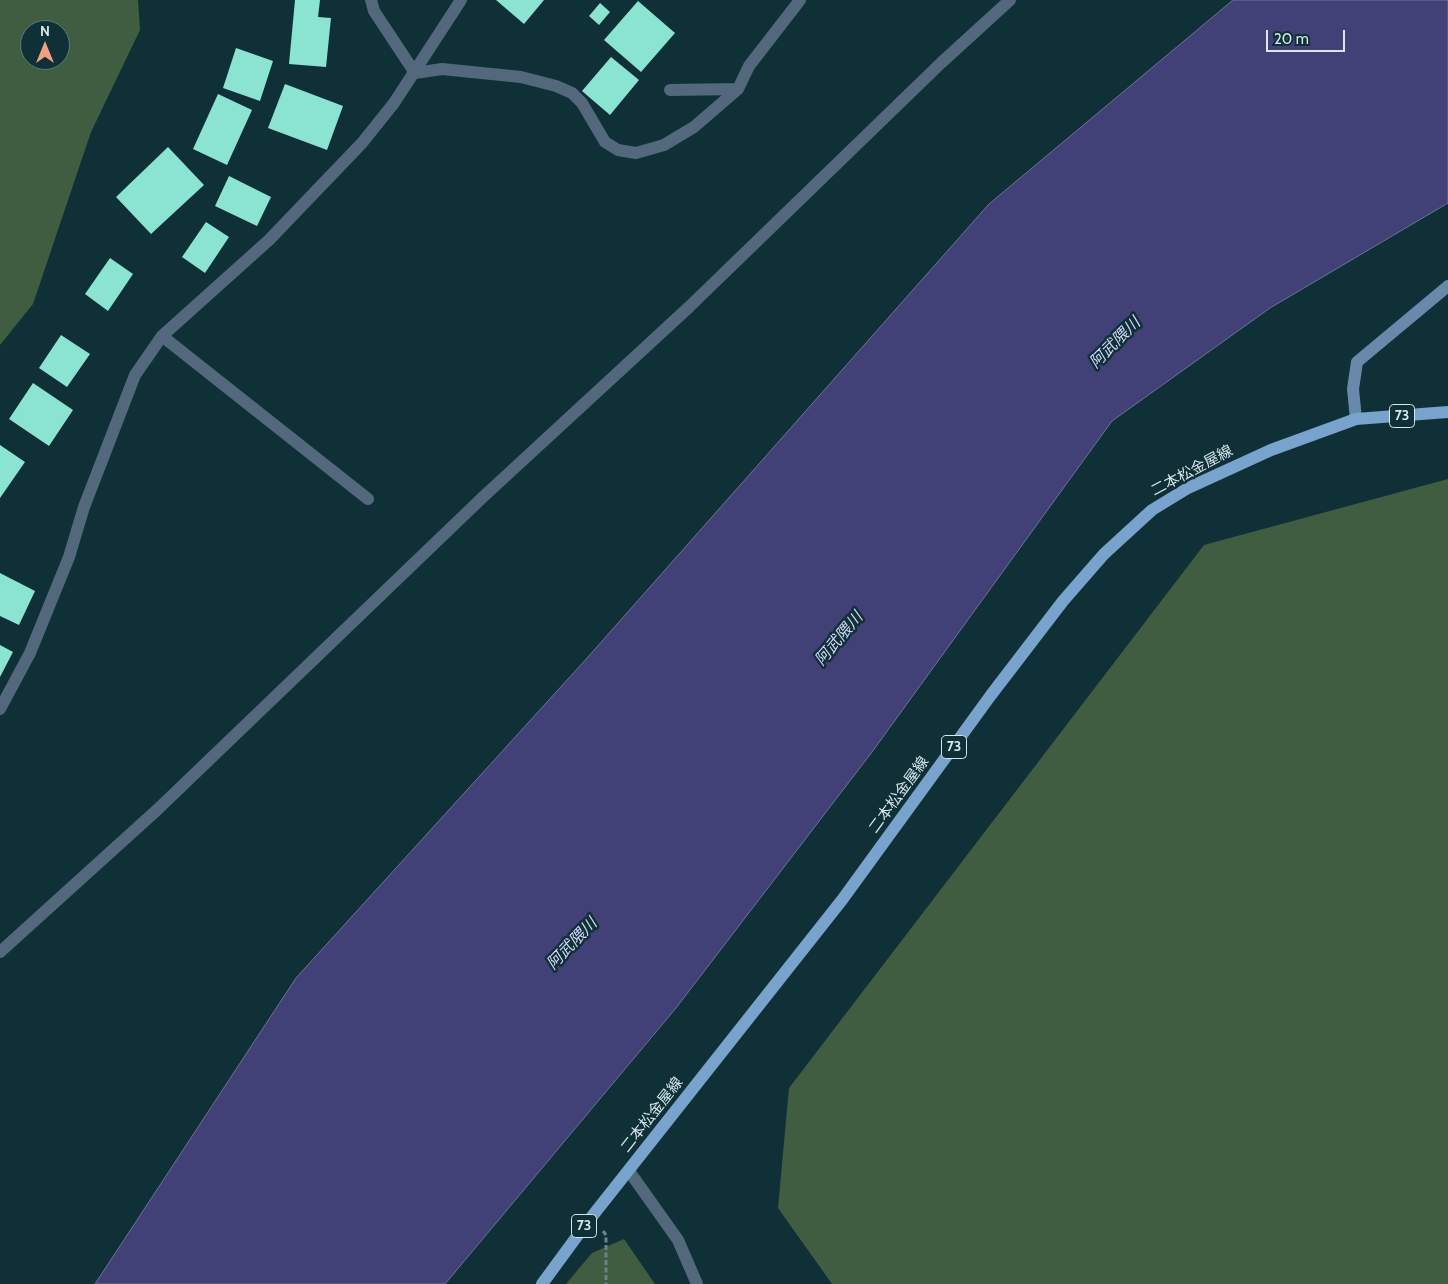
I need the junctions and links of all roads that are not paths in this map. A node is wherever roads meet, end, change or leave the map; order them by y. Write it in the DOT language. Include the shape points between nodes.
graph roads {
  1 [pos="371,0"];
  2 [pos="461,0"];
  3 [pos="800,0"];
  4 [pos="1010,0"];
  5 [pos="415,73"];
  6 [pos="738,89"];
  7 [pos="670,90"];
  8 [pos="1448,286"];
  9 [pos="162,336"];
  10 [pos="1448,412"];
  11 [pos="1356,419"];
  12 [pos="368,499"];
  13 [pos="0,709"];
  14 [pos="0,952"];
  15 [pos="629,1171"];
  16 [pos="542,1284"];
  17 [pos="697,1284"];
  1 -- 5 [label="street" via="374,11"];
  2 -- 5 [label="street"];
  3 -- 6 [label="street" via="749,66"];
  4 -- 14 [label="street" via="158,809"];
  5 -- 6 [label="street" via="442,69 521,77 556,86 572,93 582,103 605,142 618,150 636,153 664,145 694,127"];
  5 -- 9 [label="street" via="362,143 269,240"];
  6 -- 7 [label="street"];
  8 -- 11 [label="street" via="1357,362 1353,389"];
  9 -- 12 [label="street"];
  9 -- 13 [label="street" via="134,374 87,498 69,557 30,653"];
  10 -- 11 [label="main road, 二本松金屋線 / 73"];
  11 -- 15 [label="main road, 二本松金屋線 / 73" via="1271,450 1188,488 1152,510 1104,554 1063,601 842,900"];
  15 -- 16 [label="main road, 二本松金屋線 / 73"];
  15 -- 17 [label="street" via="678,1240"];
}
